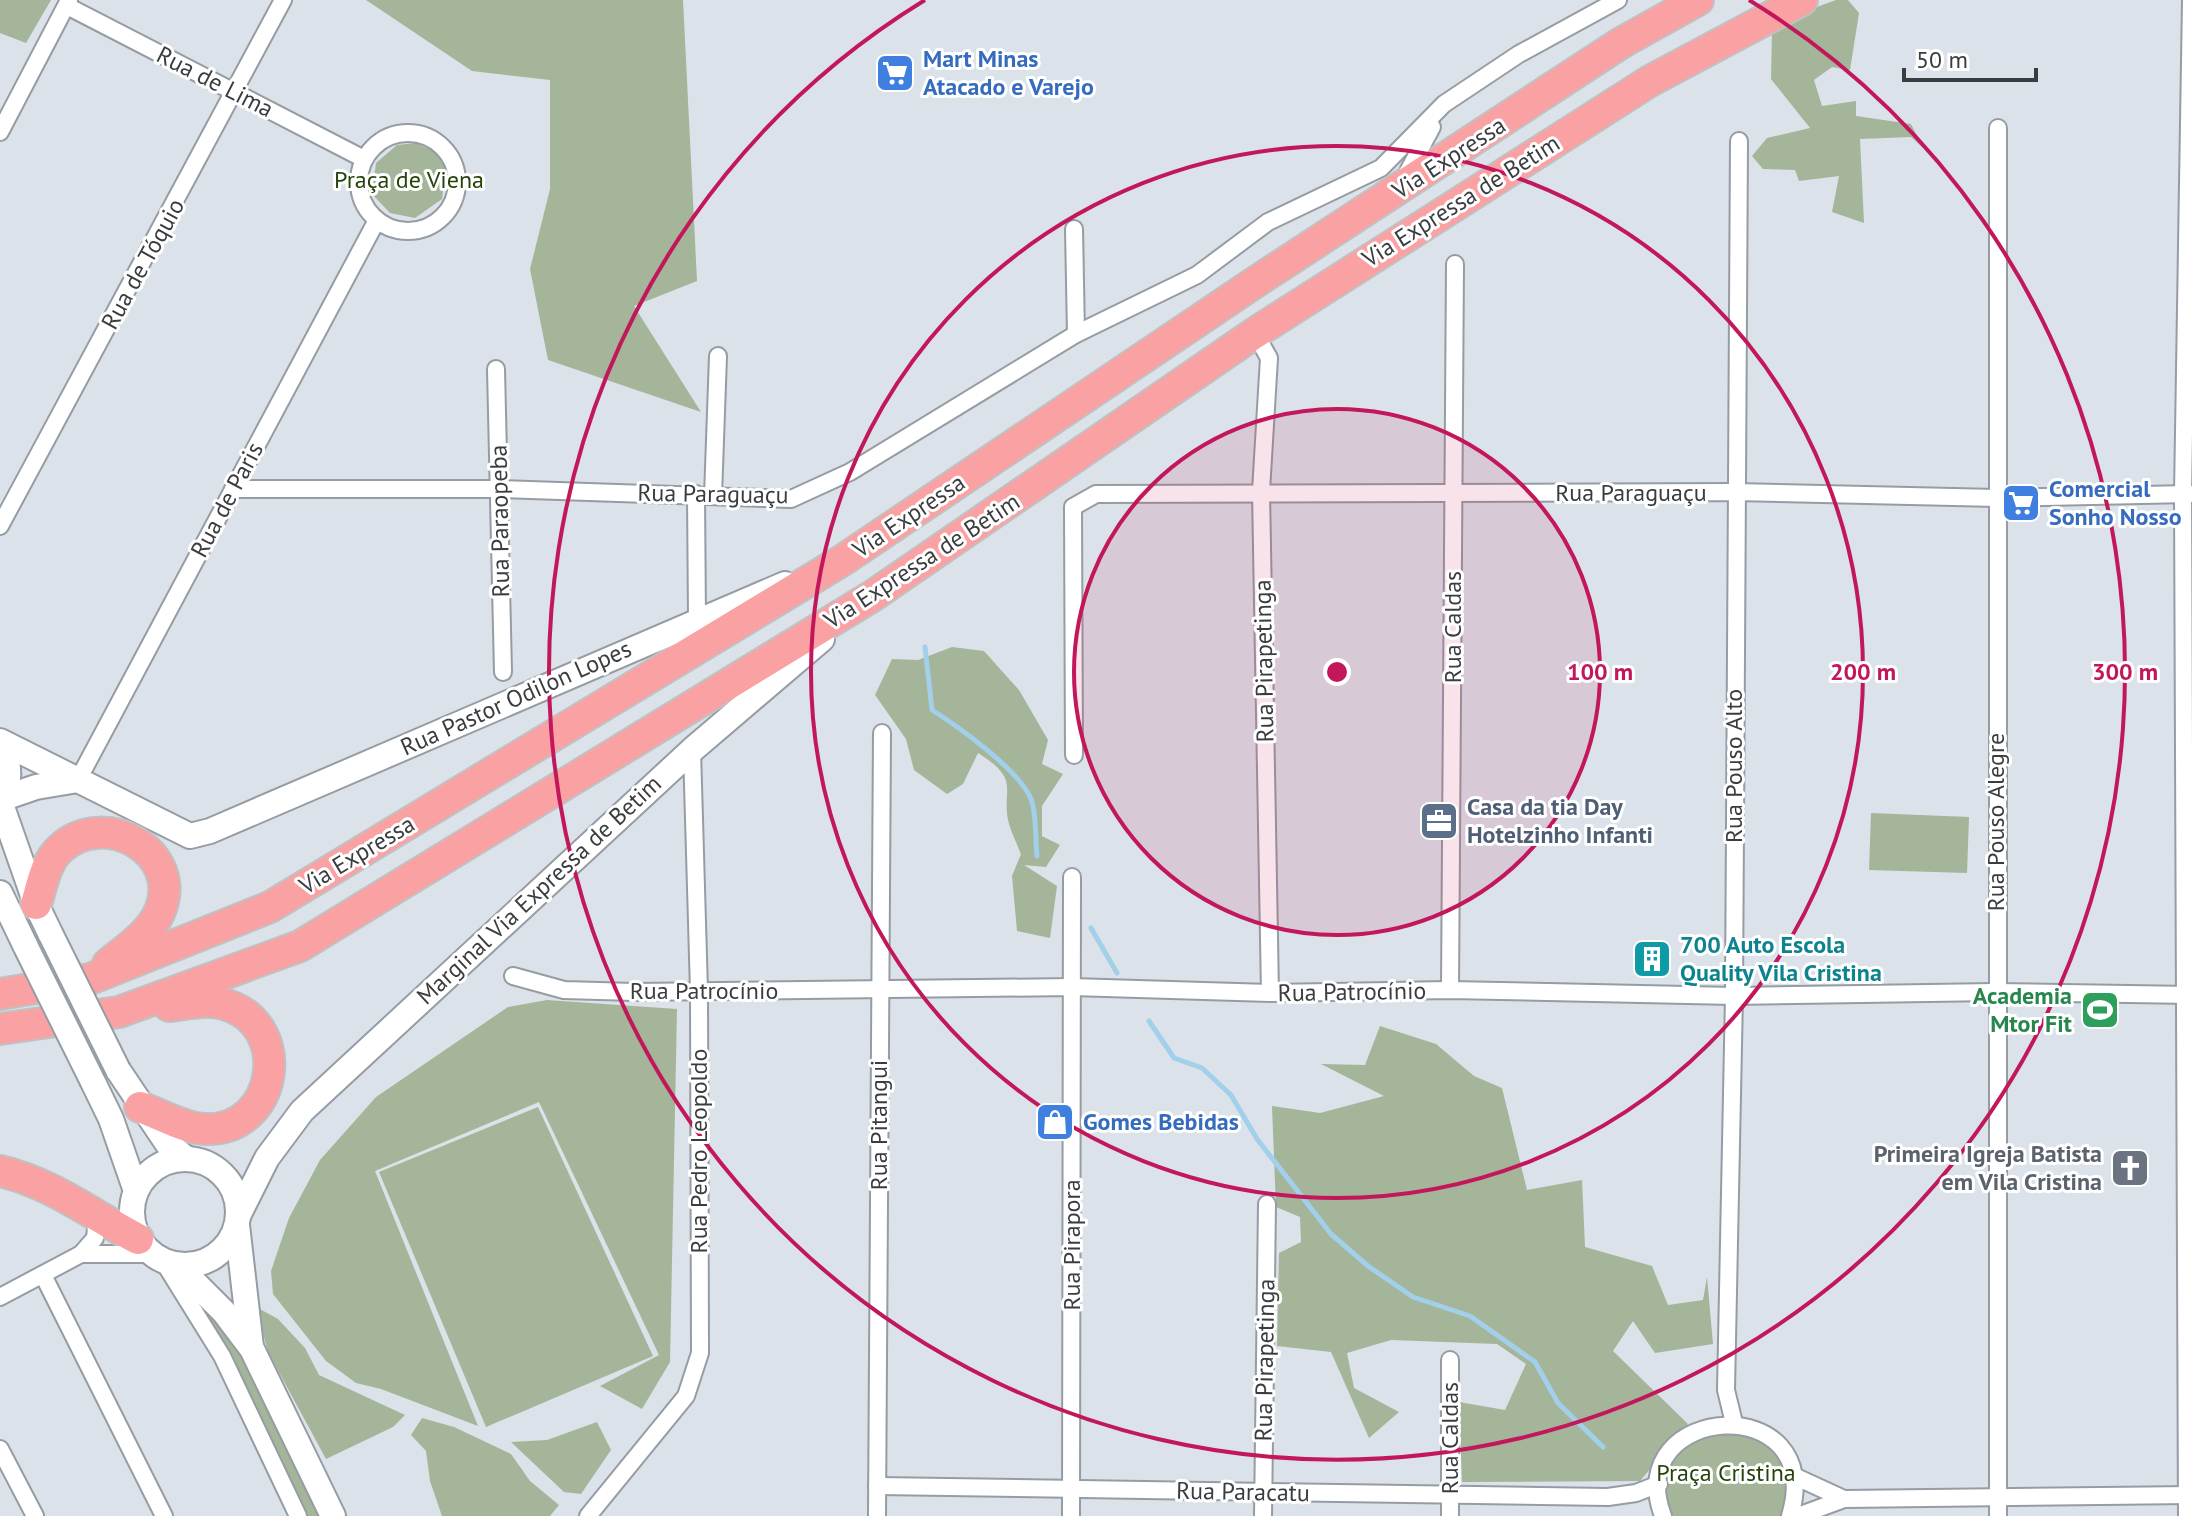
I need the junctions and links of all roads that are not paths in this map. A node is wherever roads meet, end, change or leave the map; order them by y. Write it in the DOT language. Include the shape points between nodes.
graph roads {
  1 [pos="283,0"];
  2 [pos="1618,0"];
  3 [pos="1698,0"];
  4 [pos="1802,0"];
  5 [pos="2191,0"];
  6 [pos="68,3"];
  7 [pos="236,93"];
  8 [pos="1444,104"];
  9 [pos="1998,128"];
  10 [pos="0,132"];
  11 [pos="1739,141"];
  12 [pos="364,159"];
  13 [pos="1398,192"];
  14 [pos="377,220"];
  15 [pos="1074,229"];
  16 [pos="1455,264"];
  17 [pos="1255,333"];
  18 [pos="1076,334"];
  19 [pos="718,356"];
  20 [pos="496,369"];
  21 [pos="233,489"];
  22 [pos="499,489"];
  23 [pos="1261,491"];
  24 [pos="1734,492"];
  25 [pos="1453,493"];
  26 [pos="696,494"];
  27 [pos="2187,494"];
  28 [pos="713,496"];
  29 [pos="1997,498"];
  30 [pos="0,526"];
  31 [pos="843,560"];
  32 [pos="874,595"];
  33 [pos="697,619"];
  34 [pos="503,672"];
  35 [pos="882,733"];
  36 [pos="0,743"];
  37 [pos="692,750"];
  38 [pos="1074,755"];
  39 [pos="78,780"];
  40 [pos="2,802"];
  41 [pos="1072,877"];
  42 [pos="0,893"];
  43 [pos="36,904"];
  44 [pos="513,976"];
  45 [pos="90,979"];
  46 [pos="1072,987"];
  47 [pos="880,990"];
  48 [pos="1450,990"];
  49 [pos="699,991"];
  50 [pos="1995,992"];
  51 [pos="1270,993"];
  52 [pos="0,994"];
  53 [pos="2189,995"];
  54 [pos="1734,996"];
  55 [pos="119,1012"];
  56 [pos="0,1029"];
  57 [pos="140,1107"];
  58 [pos="187,1159"];
  59 [pos="0,1171"];
  60 [pos="136,1191"];
  61 [pos="1267,1204"];
  62 [pos="97,1218"];
  63 [pos="238,1220"];
  64 [pos="81,1254"];
  65 [pos="157,1255"];
  66 [pos="43,1275"];
  67 [pos="0,1297"];
  68 [pos="252,1349"];
  69 [pos="1450,1360"];
  70 [pos="1726,1390"];
  71 [pos="1734,1423"];
  72 [pos="1709,1426"];
  73 [pos="0,1449"];
  74 [pos="1794,1476"];
  75 [pos="1659,1484"];
  76 [pos="877,1486"];
  77 [pos="1071,1491"];
  78 [pos="1263,1491"];
  79 [pos="2190,1495"];
  80 [pos="1450,1496"];
  81 [pos="1608,1497"];
  82 [pos="1844,1499"];
  83 [pos="1998,1508"];
  84 [pos="1662,1514"];
  85 [pos="35,1516"];
  86 [pos="164,1516"];
  87 [pos="298,1516"];
  88 [pos="333,1516"];
  89 [pos="588,1516"];
  90 [pos="877,1516"];
  91 [pos="1071,1516"];
  92 [pos="1263,1516"];
  93 [pos="1450,1516"];
  94 [pos="1790,1516"];
  95 [pos="1798,1516"];
  96 [pos="2187,1516"];
  1 -- 7 [label="street, Rua de Tóquio"];
  2 -- 8 [label="street, Rua Paraguaçu" via="1519,54"];
  3 -- 13 [label="highway, Via Expressa" via="1621,43"];
  4 -- 17 [label="highway, Via Expressa de Betim" via="1650,81"];
  5 -- 27 [label="street"];
  6 -- 7 [label="street, Rua de Lima"];
  6 -- 10 [label="street"];
  7 -- 12 [label="street, Rua de Lima"];
  7 -- 30 [label="street, Rua de Tóquio"];
  8 -- 13 [label="street"];
  8 -- 18 [label="street, Rua Paraguaçu" via="1381,168 1268,222 1185,281"];
  9 -- 29 [label="street, Rua Pouso Alegre"];
  11 -- 24 [label="street, Rua Pouso Alto"];
  12 -- 14 [label="street" via="359,192"];
  12 -- 14 [label="street" via="387,137 418,133 446,150 458,180 449,211 423,230 391,229"];
  13 -- 31 [label="highway, Via Expressa"];
  14 -- 21 [label="street, Rua de Paris"];
  15 -- 18 [label="street"];
  16 -- 25 [label="street, Rua Caldas"];
  17 -- 23 [label="street, Rua Pirapetinga" via="1269,358"];
  17 -- 32 [label="highway, Via Expressa de Betim"];
  18 -- 28 [label="street, Rua Paraguaçu" via="850,472 803,494 791,499"];
  19 -- 28 [label="street"];
  20 -- 22 [label="street, Rua Paraopeba"];
  21 -- 22 [label="street, Rua Paraguaçu"];
  21 -- 39 [label="street, Rua de Paris"];
  22 -- 26 [label="street, Rua Paraguaçu"];
  22 -- 34 [label="street, Rua Paraopeba"];
  23 -- 25 [label="street, Rua Paraguaçu"];
  23 -- 38 [label="street, Rua Paraguaçu" via="1096,494 1073,507"];
  23 -- 51 [label="street, Rua Pirapetinga"];
  24 -- 25 [label="street, Rua Paraguaçu"];
  24 -- 29 [label="street, Rua Paraguaçu"];
  24 -- 54 [label="street, Rua Pouso Alto"];
  25 -- 48 [label="street, Rua Caldas"];
  26 -- 28 [label="street, Rua Paraguaçu"];
  26 -- 33 [label="street"];
  27 -- 29 [label="street, Rua Paraguaçu"];
  27 -- 53 [label="street"];
  29 -- 50 [label="street, Rua Pouso Alegre"];
  31 -- 33 [label="street, Rua Pastor Odilon Lopes"];
  31 -- 45 [label="highway, Via Expressa" via="270,907"];
  32 -- 37 [label="street, Marginal Via Expressa de Betim"];
  32 -- 55 [label="highway, Via Expressa de Betim" via="300,946"];
  33 -- 39 [label="street, Rua Pastor Odilon Lopes" via="210,831 190,836"];
  35 -- 47 [label="street, Rua Pitangui"];
  36 -- 39 [label="street"];
  36 -- 40 [label="street" via="8,767"];
  37 -- 49 [label="street, Rua Pedro Leopoldo"];
  37 -- 63 [label="street, Marginal Via Expressa de Betim" via="302,1111 267,1158"];
  39 -- 40 [label="street" via="36,787"];
  40 -- 43 [label="street"];
  41 -- 46 [label="street, Rua Pirapora"];
  42 -- 60 [label="street, bridge" via="111,1119"];
  43 -- 45 [label="highway" via="48,865 76,837 116,833 151,854 165,891 159,913 144,933"];
  43 -- 57 [label="street, bridge"];
  44 -- 49 [label="street, Rua Patrocínio" via="564,990"];
  45 -- 52 [label="highway"];
  46 -- 47 [label="street, Rua Patrocínio"];
  46 -- 51 [label="street, Rua Patrocínio"];
  46 -- 77 [label="street, Rua Pirapora"];
  47 -- 49 [label="street, Rua Patrocínio"];
  47 -- 76 [label="street, Rua Pitangui"];
  48 -- 51 [label="street, Rua Patrocínio"];
  48 -- 54 [label="street, Rua Patrocínio"];
  49 -- 89 [label="street, Rua Pedro Leopoldo" via="700,1353 686,1396"];
  50 -- 53 [label="street, Rua Patrocínio"];
  50 -- 54 [label="street, Rua Patrocínio"];
  50 -- 83 [label="street, Rua Pouso Alegre"];
  53 -- 79 [label="street"];
  54 -- 70 [label="street, Rua Pouso Alto"];
  55 -- 56 [label="highway, Via Expressa de Betim"];
  55 -- 57 [label="highway" via="224,1004 243,1013 268,1045 268,1086 244,1118 204,1129"];
  57 -- 58 [label="street" via="167,1143"];
  58 -- 60 [label="street" via="157,1166"];
  58 -- 63 [label="street" via="218,1170 230,1183"];
  59 -- 62 [label="highway" via="65,1195"];
  60 -- 65 [label="street" via="131,1207"];
  61 -- 78 [label="street, Rua Pirapetinga"];
  62 -- 64 [label="street" via="95,1238"];
  62 -- 65 [label="highway"];
  63 -- 65 [label="street" via="226,1246 208,1261"];
  63 -- 68 [label="street"];
  64 -- 65 [label="street"];
  64 -- 66 [label="street"];
  65 -- 68 [label="street" via="224,1312"];
  65 -- 87 [label="street" via="222,1356"];
  66 -- 67 [label="street"];
  66 -- 86 [label="street"];
  68 -- 88 [label="street"];
  69 -- 80 [label="street, Rua Caldas"];
  70 -- 71 [label="street, Rua Pouso Alto"];
  70 -- 72 [label="street, Rua Pouso Alto"];
  71 -- 72 [label="street"];
  71 -- 74 [label="street" via="1766,1435 1788,1460"];
  72 -- 75 [label="street" via="1676,1445"];
  73 -- 85 [label="street"];
  74 -- 82 [label="street"];
  74 -- 94 [label="street"];
  75 -- 81 [label="street, Rua Paracatu"];
  75 -- 84 [label="street"];
  76 -- 77 [label="street, Rua Paracatu"];
  76 -- 90 [label="street, Rua Pitangui"];
  77 -- 78 [label="street, Rua Paracatu"];
  77 -- 91 [label="street, Rua Pirapora"];
  78 -- 80 [label="street, Rua Paracatu"];
  78 -- 92 [label="street, Rua Pirapetinga"];
  79 -- 83 [label="street"];
  79 -- 96 [label="street"];
  80 -- 81 [label="street, Rua Paracatu"];
  80 -- 93 [label="street, Rua Caldas"];
  81 -- 84 [label="street, Rua Paracatu"];
  82 -- 83 [label="street"];
  82 -- 95 [label="street"];
}
